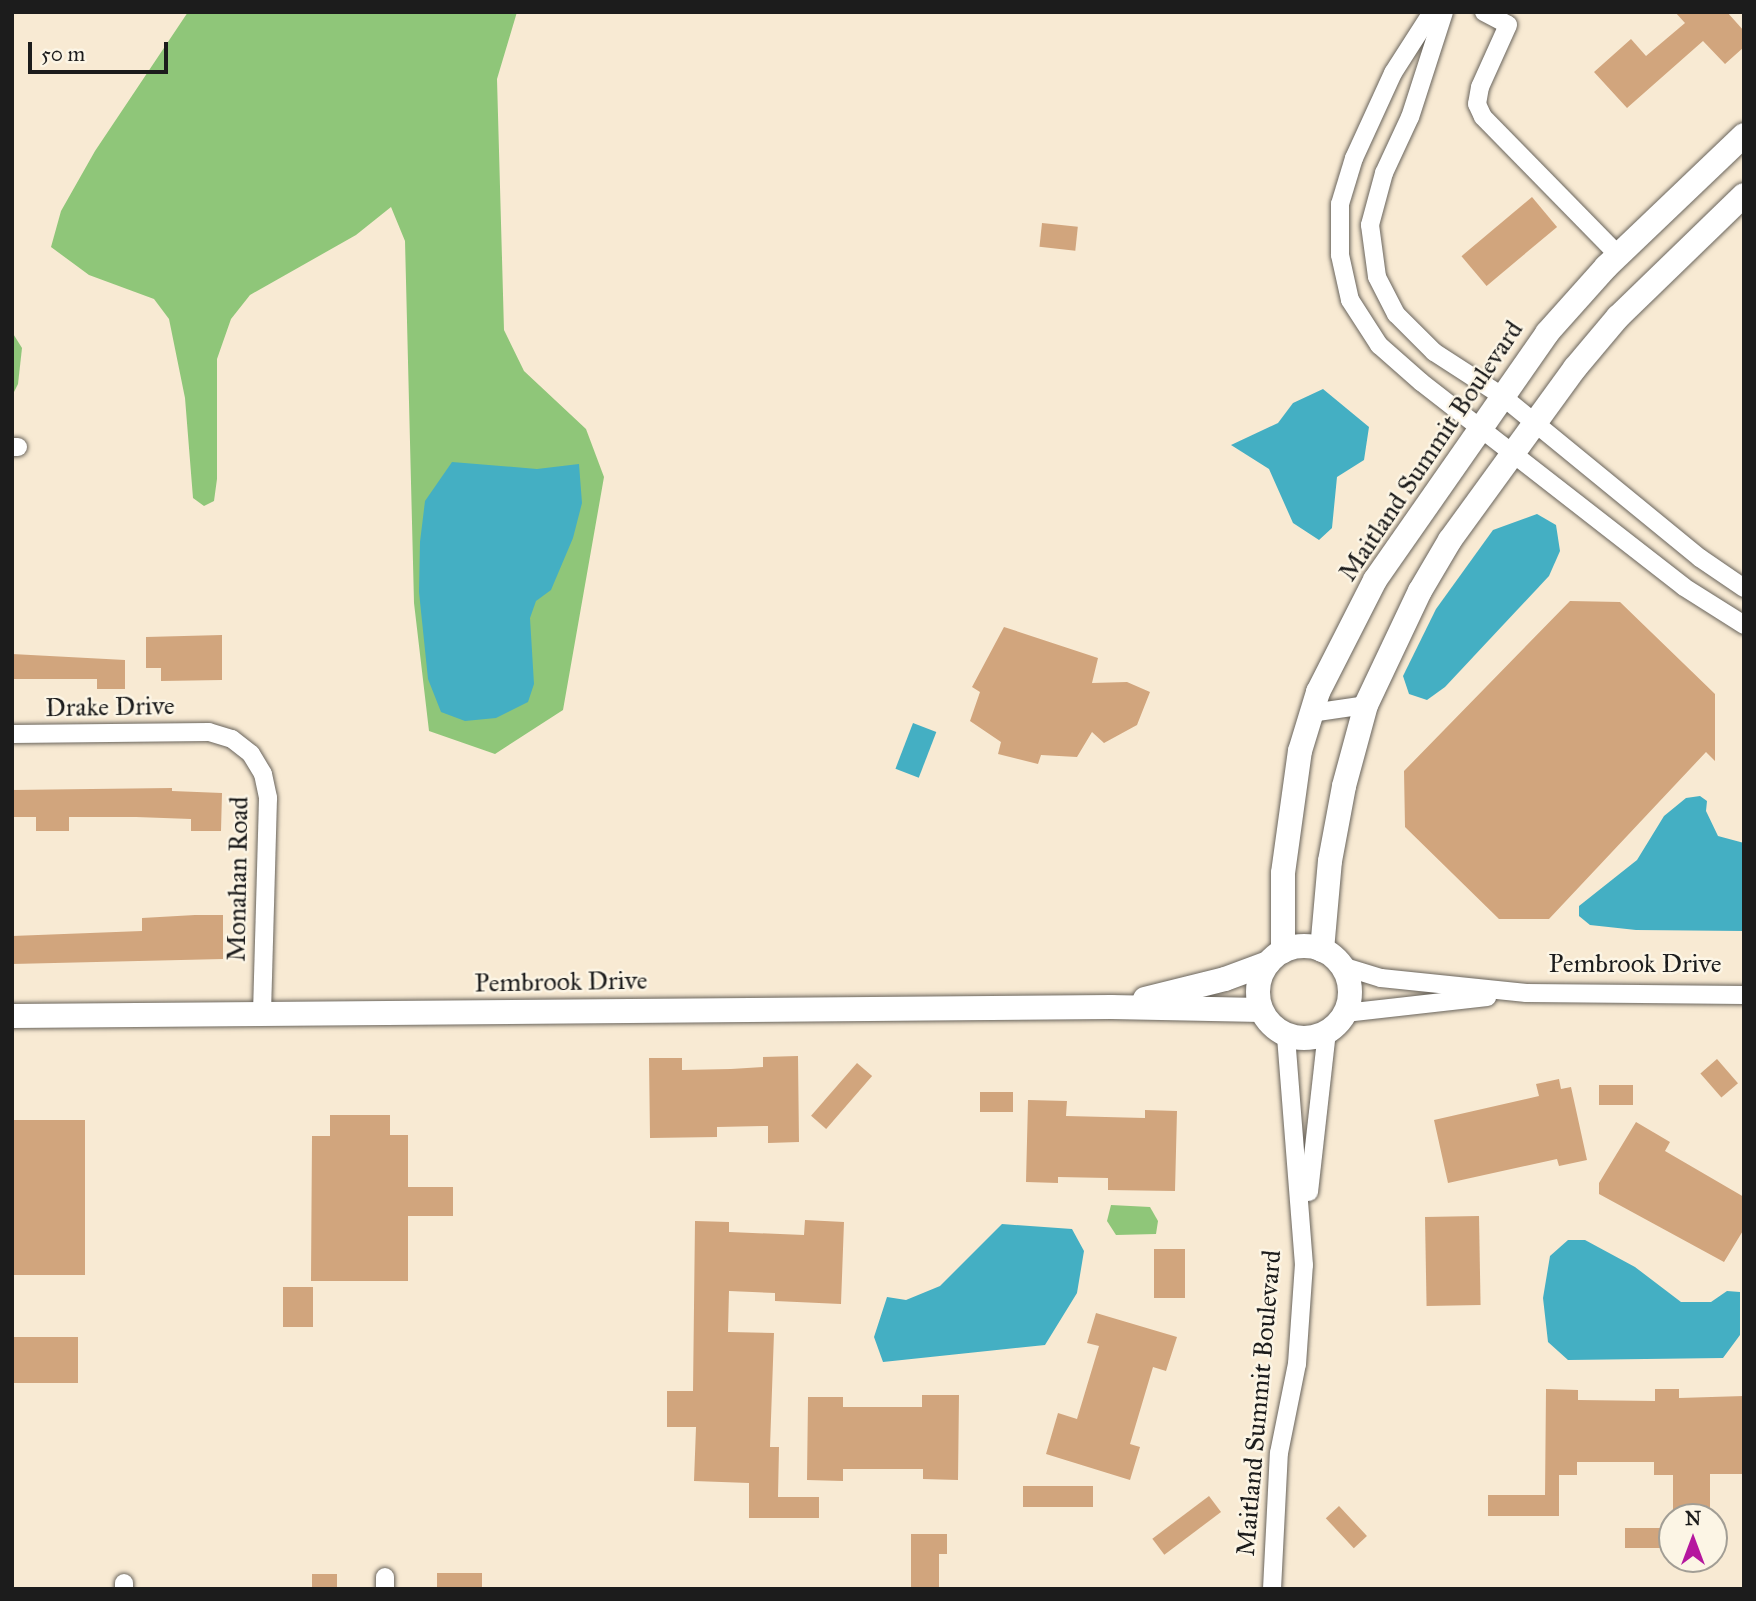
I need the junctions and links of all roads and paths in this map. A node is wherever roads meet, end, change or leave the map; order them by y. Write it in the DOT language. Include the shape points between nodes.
graph roads {
  1 [pos="1432,12"];
  2 [pos="1444,12"];
  3 [pos="1484,12"];
  4 [pos="1744,135"];
  5 [pos="1744,195"];
  6 [pos="1618,256"];
  7 [pos="1502,396"];
  8 [pos="1535,422"];
  9 [pos="1481,426"];
  10 [pos="1512,455"];
  11 [pos="1744,588"];
  12 [pos="1744,625"];
  13 [pos="1315,703"];
  14 [pos="1366,705"];
  15 [pos="209,732"];
  16 [pos="12,734"];
  17 [pos="1322,950"];
  18 [pos="1275,957"];
  19 [pos="1342,967"];
  20 [pos="1526,993"];
  21 [pos="1744,995"];
  22 [pos="1111,1007"];
  23 [pos="1261,1010"];
  24 [pos="1345,1013"];
  25 [pos="262,1015"];
  26 [pos="12,1016"];
  27 [pos="1327,1031"];
  28 [pos="1286,1034"];
  29 [pos="1304,1223"];
  30 [pos="1272,1589"];
  1 -- 9 [label="street" via="1393,73 1354,158 1340,204 1340,255 1350,300 1380,345"];
  2 -- 7 [label="street" via="1370,225 1377,277 1396,314 1434,352"];
  3 -- 6 [label="street" via="1508,25 1480,88 1477,104 1483,117"];
  4 -- 6 [label="street, Maitland Summit Boulevard"];
  5 -- 8 [label="street" via="1618,317"];
  6 -- 7 [label="street, Maitland Summit Boulevard" via="1547,333"];
  7 -- 8 [label="street"];
  7 -- 9 [label="street, Maitland Summit Boulevard"];
  8 -- 10 [label="street"];
  8 -- 11 [label="street" via="1700,558"];
  9 -- 10 [label="street"];
  9 -- 13 [label="street, Maitland Summit Boulevard" via="1375,580"];
  10 -- 12 [label="street" via="1684,587"];
  10 -- 14 [label="street" via="1450,540"];
  13 -- 14 [label="street"];
  13 -- 18 [label="street, Maitland Summit Boulevard" via="1290,801"];
  14 -- 17 [label="street" via="1330,861"];
  15 -- 16 [label="street, Drake Drive"];
  15 -- 25 [label="street, Monahan Road" via="232,739 251,754 263,774 268,798"];
  17 -- 18 [label="street" via="1307,946"];
  17 -- 19 [label="street"];
  18 -- 22 [label="street, Pembrook Drive" via="1226,979"];
  18 -- 23 [label="street" via="1259,979"];
  19 -- 20 [label="street, Pembrook Drive" via="1381,978"];
  19 -- 24 [label="street" via="1349,982"];
  20 -- 21 [label="street, Pembrook Drive"];
  20 -- 24 [label="street, Pembrook Drive"];
  22 -- 23 [label="street, Pembrook Drive"];
  22 -- 25 [label="street, Pembrook Drive"];
  23 -- 28 [label="street" via="1270,1024"];
  24 -- 27 [label="street"];
  25 -- 26 [label="street, Pembrook Drive"];
  27 -- 28 [label="street" via="1302,1038"];
  27 -- 29 [label="street, Maitland Summit Boulevard"];
  28 -- 29 [label="street, Maitland Summit Boulevard"];
  29 -- 30 [label="street, Maitland Summit Boulevard" via="1297,1364 1279,1453"];
}
